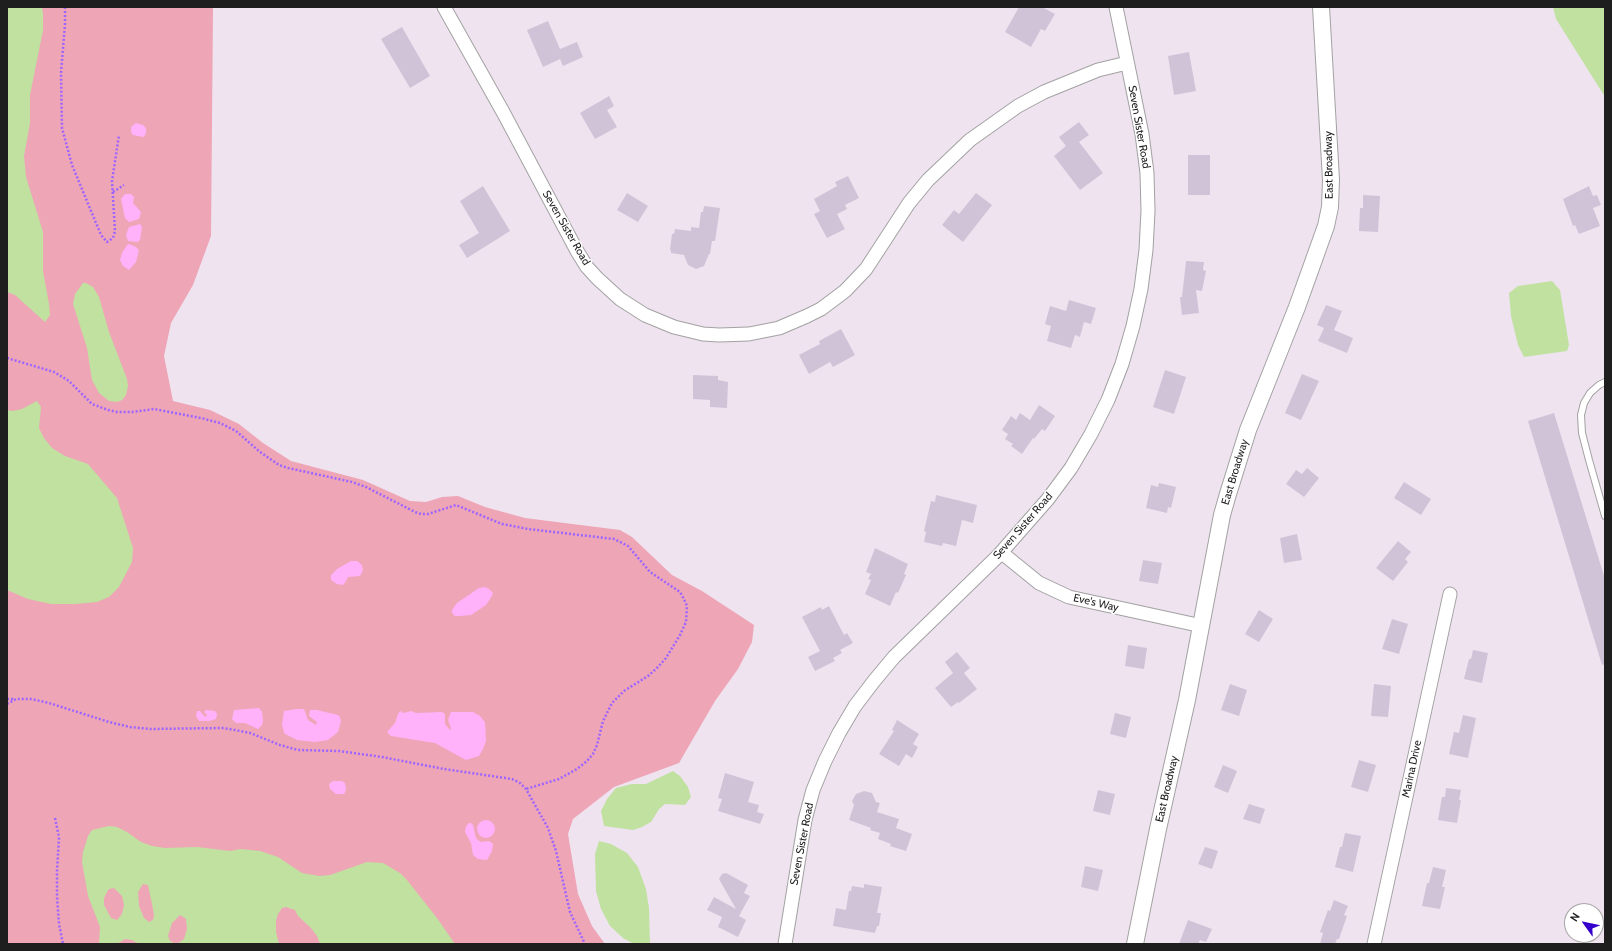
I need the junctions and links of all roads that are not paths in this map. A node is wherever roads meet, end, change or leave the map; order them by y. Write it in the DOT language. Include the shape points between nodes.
graph roads {
  1 [pos="444,7"];
  2 [pos="1116,7"];
  3 [pos="1321,7"];
  4 [pos="1127,63"];
  5 [pos="1605,382"];
  6 [pos="1605,516"];
  7 [pos="1002,553"];
  8 [pos="1450,594"];
  9 [pos="1202,626"];
  10 [pos="786,944"];
  11 [pos="1135,944"];
  12 [pos="1374,944"];
  1 -- 4 [label="street, Seven Sister Road" via="587,267 620,299 645,315 674,327 703,334 749,334 771,330 793,323 821,309 845,291 866,269 909,203 928,180 970,140 1018,106 1044,92 1098,70"];
  2 -- 4 [label="street, Seven Sister Road"];
  3 -- 9 [label="street, East Broadway" via="1331,180 1326,226 1248,430 1228,494"];
  4 -- 7 [label="street, Seven Sister Road" via="1142,134 1148,212 1141,288 1133,326 1114,385 1091,434 1071,468 1048,499"];
  5 -- 6 [label="lane" via="1590,393 1581,415 1584,440"];
  7 -- 9 [label="street, Eve's Way" via="1031,577 1064,595 1094,604"];
  7 -- 10 [label="street, Seven Sister Road" via="894,657 855,706 839,733 825,761 804,820"];
  8 -- 12 [label="street, Marina Drive"];
  9 -- 11 [label="street, East Broadway"];
}
